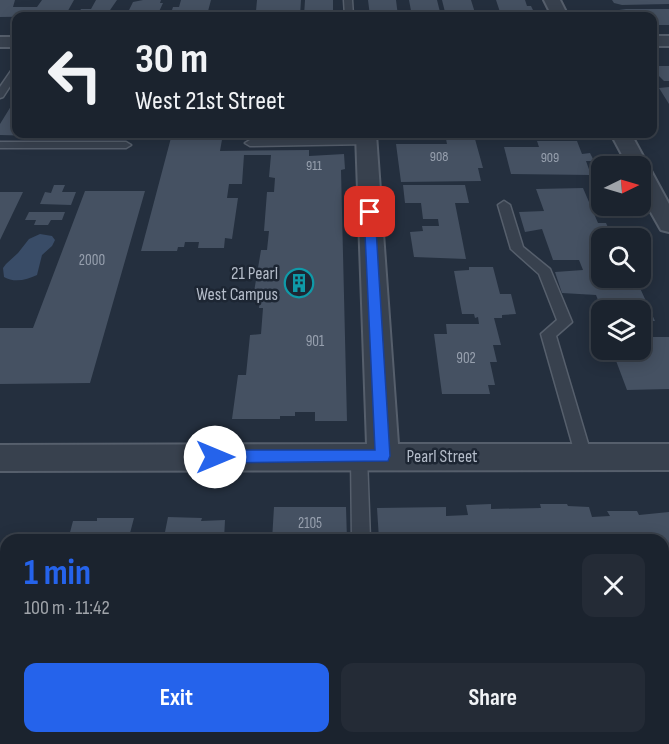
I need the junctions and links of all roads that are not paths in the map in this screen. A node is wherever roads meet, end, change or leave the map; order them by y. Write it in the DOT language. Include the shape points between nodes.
graph roads {
  1 [pos="12,76"];
  2 [pos="1,93"];
  3 [pos="366,138"];
  4 [pos="623,138"];
  5 [pos="249,143"];
  6 [pos="0,145"];
  7 [pos="126,145"];
  8 [pos="633,156"];
  9 [pos="651,191"];
  10 [pos="504,205"];
  11 [pos="669,225"];
  12 [pos="371,456"];
  13 [pos="584,457"];
  14 [pos="669,457"];
  15 [pos="0,458"];
  16 [pos="362,534"];
  1 -- 2 [label="lane"];
  3 -- 5 [label="lane"];
  3 -- 12 [label="street"];
  4 -- 8 [label="street"];
  6 -- 7 [label="lane"];
  9 -- 11 [label="street"];
  10 -- 13 [label="lane" via="518,249 545,272 565,322 548,334"];
  12 -- 13 [label="street, Pearl Street"];
  12 -- 15 [label="street, Pearl Street"];
  12 -- 16 [label="lane"];
  13 -- 14 [label="street, Pearl Street"];
}
